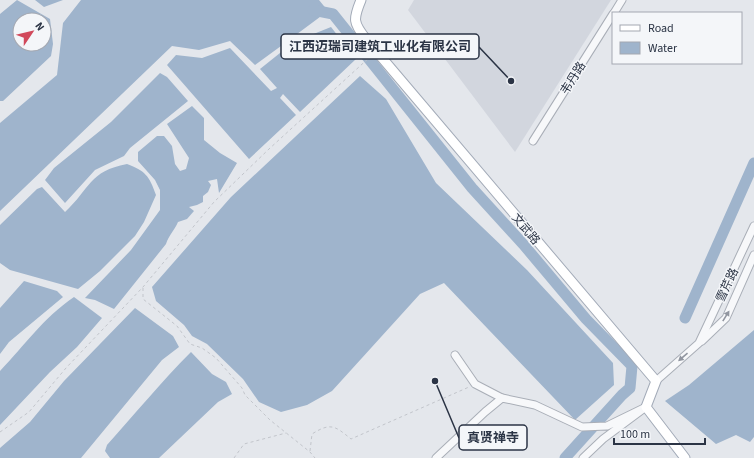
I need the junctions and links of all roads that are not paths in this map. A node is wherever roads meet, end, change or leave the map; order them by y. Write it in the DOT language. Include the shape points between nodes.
graph roads {
  1 [pos="361,0"];
  2 [pos="622,0"];
  3 [pos="614,12"];
  4 [pos="612,16"];
  5 [pos="533,141"];
  6 [pos="754,226"];
  7 [pos="754,255"];
  8 [pos="699,344"];
  9 [pos="455,354"];
  10 [pos="656,381"];
  11 [pos="502,398"];
  12 [pos="646,407"];
  13 [pos="436,458"];
  14 [pos="583,458"];
  15 [pos="685,458"];
  1 -- 10 [label="main road, 文武路" via="354,16 356,27"];
  2 -- 3 [label="street, 韦丹路"];
  4 -- 5 [label="street, 韦丹路"];
  6 -- 8 [label="street, 雪芹路"];
  8 -- 7 [label="street, 雪芹路, one-way" via="726,318"];
  8 -- 10 [label="street, 雪芹路, one-way"];
  9 -- 11 [label="street" via="475,384"];
  10 -- 12 [label="main road"];
  11 -- 12 [label="street" via="535,405 582,427 607,426"];
  11 -- 13 [label="street"];
  12 -- 14 [label="street" via="603,438"];
  12 -- 15 [label="main road"];
}
